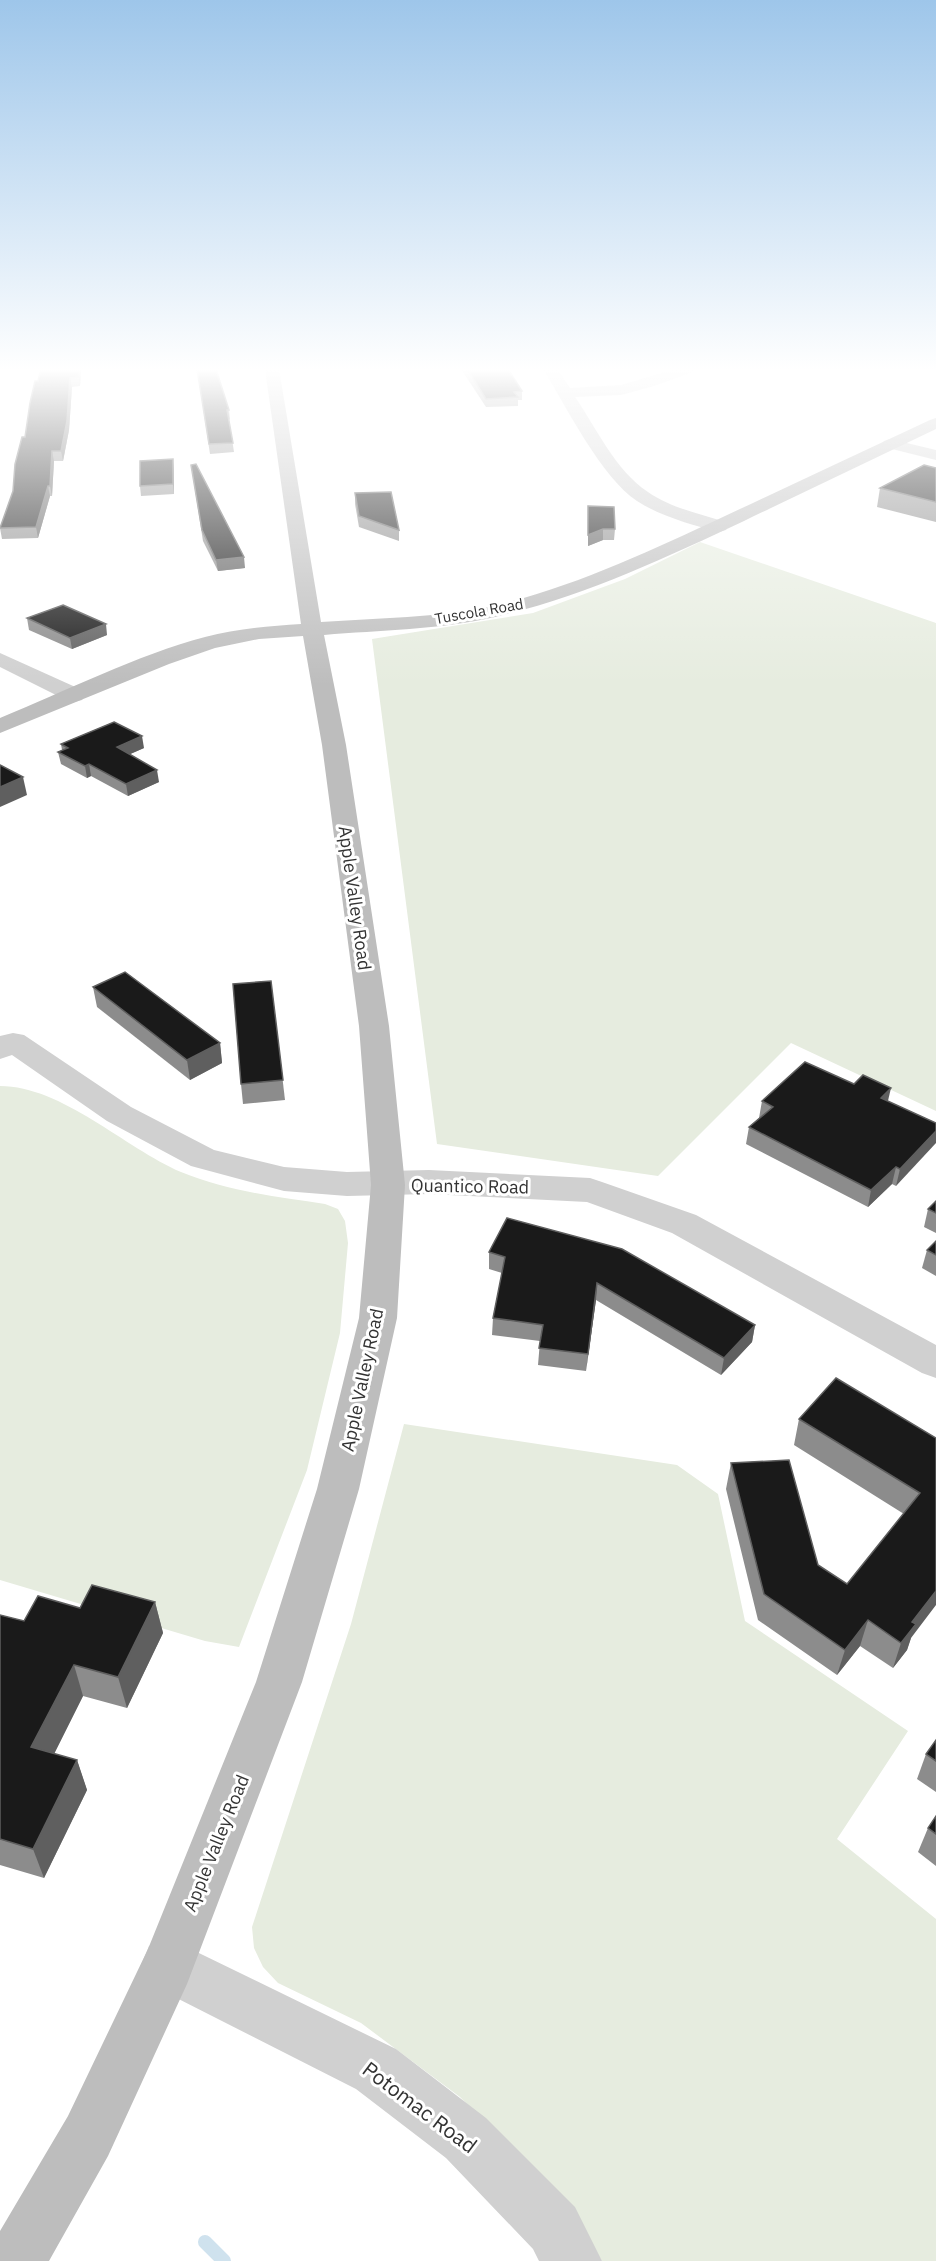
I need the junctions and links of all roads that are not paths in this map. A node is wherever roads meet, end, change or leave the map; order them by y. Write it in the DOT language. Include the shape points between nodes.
graph roads {
  1 [pos="288,475"];
  2 [pos="619,475"];
  3 [pos="826,475"];
  4 [pos="719,526"];
  5 [pos="312,629"];
  6 [pos="0,659"];
  7 [pos="74,695"];
  8 [pos="0,726"];
  9 [pos="0,1049"];
  10 [pos="388,1185"];
  11 [pos="936,1363"];
  12 [pos="168,1965"];
  13 [pos="16,2261"];
  14 [pos="572,2261"];
  1 -- 5 [label="main road, Apple Valley Road"];
  2 -- 4 [label="street" via="643,497"];
  3 -- 4 [label="main road, Tuscola Road"];
  4 -- 5 [label="main road, Tuscola Road" via="614,573 492,612"];
  5 -- 7 [label="main road, Tuscola Road" via="210,642"];
  5 -- 10 [label="main road, Apple Valley Road" via="334,745 374,1026"];
  6 -- 7 [label="street"];
  7 -- 8 [label="main road, Tuscola Road"];
  9 -- 10 [label="street, Quantico Road" via="14,1042 119,1114 204,1158 284,1179"];
  10 -- 11 [label="street, Quantico Road" via="429,1182 590,1190 684,1224"];
  10 -- 12 [label="main road, Apple Valley Road" via="378,1318 338,1489 279,1682"];
  12 -- 13 [label="main road, Apple Valley Road" via="88,2136"];
  12 -- 14 [label="street, Potomac Road" via="376,2069 465,2138 554,2228"];
}
